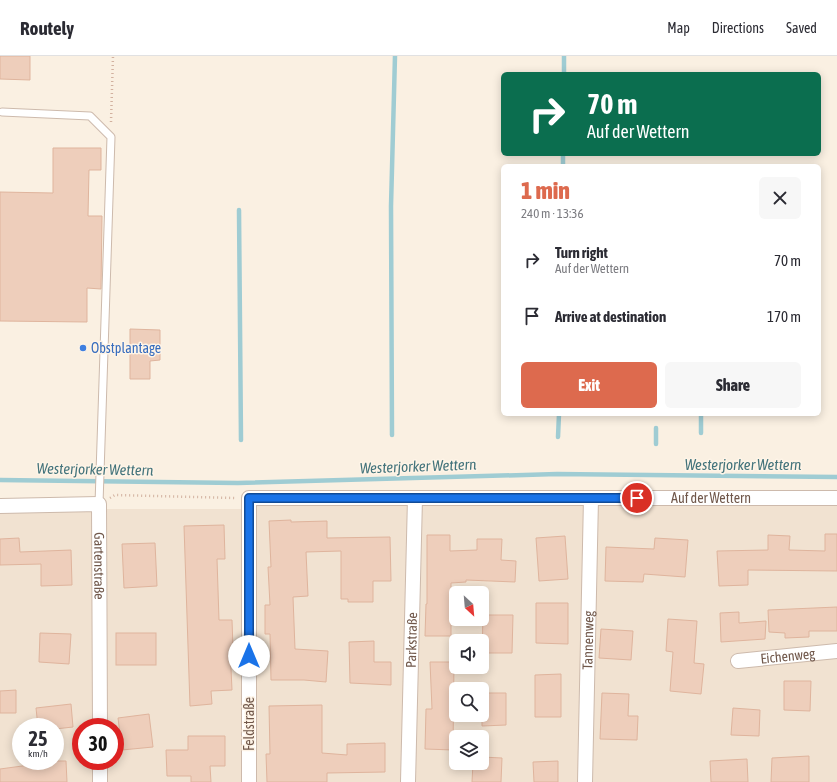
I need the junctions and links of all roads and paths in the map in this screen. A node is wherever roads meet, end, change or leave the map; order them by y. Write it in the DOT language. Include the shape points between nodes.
graph roads {
  1 [pos="113,56"];
  2 [pos="2,112"];
  3 [pos="111,137"];
  4 [pos="249,498"];
  5 [pos="416,498"];
  6 [pos="591,498"];
  7 [pos="837,498"];
  8 [pos="99,500"];
  9 [pos="0,506"];
  10 [pos="837,651"];
  11 [pos="738,661"];
  12 [pos="100,718"];
  13 [pos="100,770"];
  14 [pos="100,782"];
  15 [pos="249,782"];
  16 [pos="408,782"];
  17 [pos="585,782"];
  1 -- 3 [label="path"];
  2 -- 3 [label="lane" via="90,116"];
  3 -- 8 [label="lane"];
  4 -- 5 [label="street, Auf der Wettern"];
  4 -- 8 [label="path" via="115,496"];
  4 -- 15 [label="street, Feldstraße"];
  5 -- 6 [label="street, Auf der Wettern"];
  5 -- 16 [label="street, Parkstraße"];
  6 -- 7 [label="street, Auf der Wettern"];
  6 -- 17 [label="street, Tannenweg"];
  8 -- 9 [label="street"];
  8 -- 12 [label="street, Gartenstraße"];
  10 -- 11 [label="street, Eichenweg"];
  13 -- 14 [label="street"];
}
